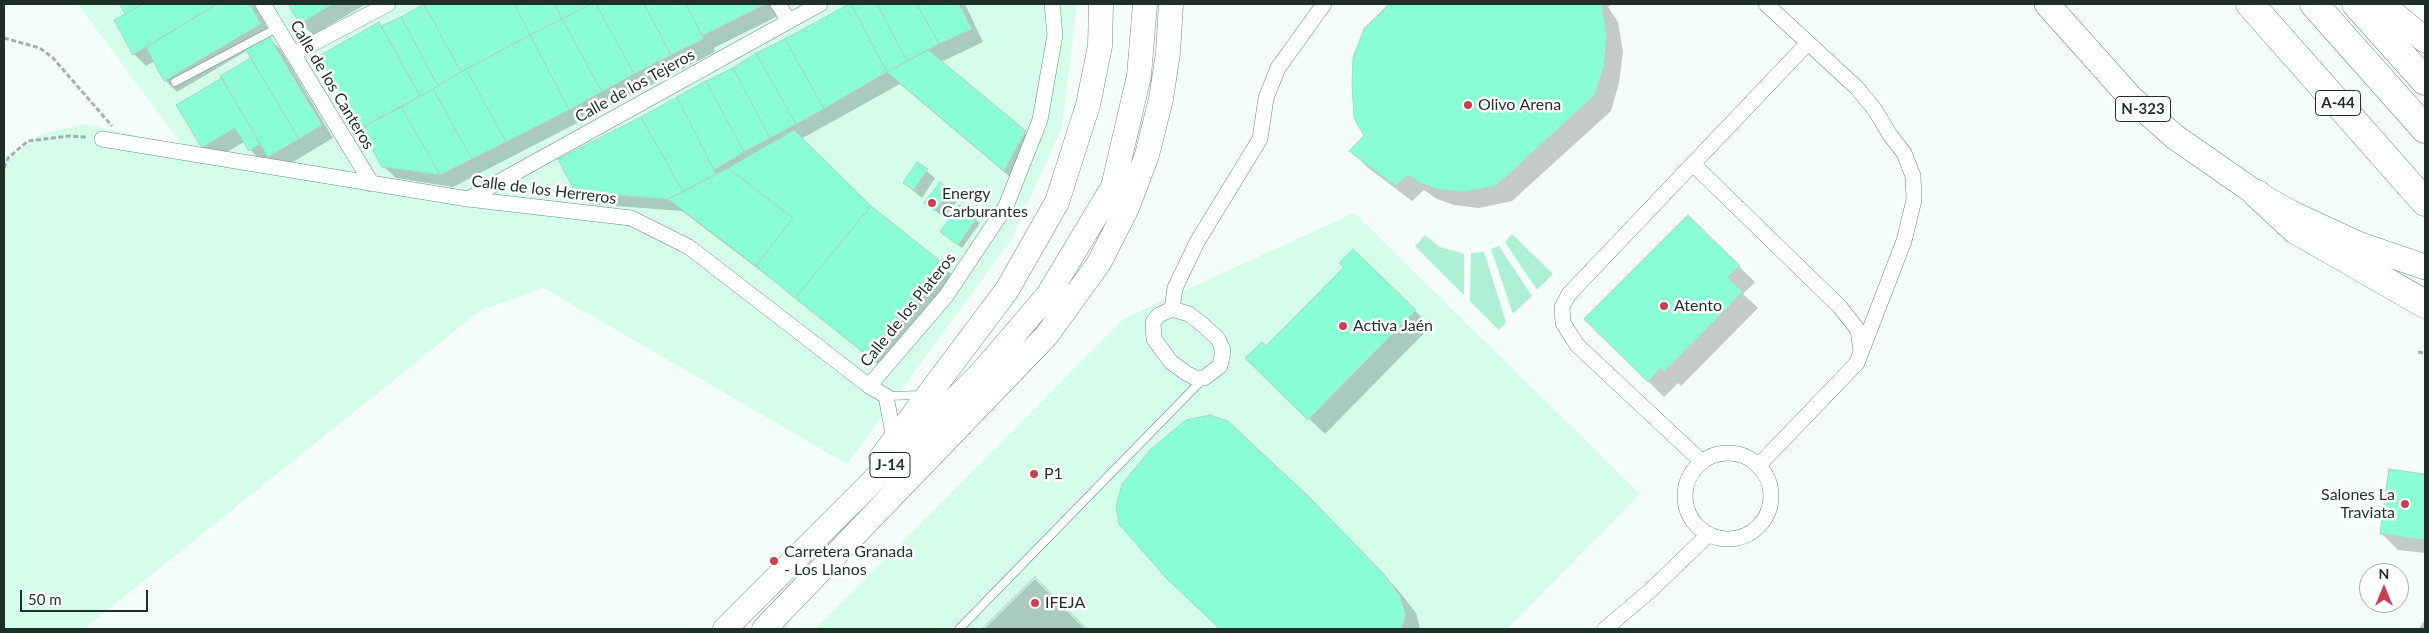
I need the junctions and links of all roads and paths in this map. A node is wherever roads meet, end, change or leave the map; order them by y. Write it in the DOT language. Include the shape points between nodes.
graph roads {
  1 [pos="263,4"];
  2 [pos="388,4"];
  3 [pos="778,4"];
  4 [pos="820,4"];
  5 [pos="1052,4"];
  6 [pos="1101,4"];
  7 [pos="1145,4"];
  8 [pos="1171,4"];
  9 [pos="1324,4"];
  10 [pos="1766,4"];
  11 [pos="2047,4"];
  12 [pos="2250,4"];
  13 [pos="2314,4"];
  14 [pos="2356,4"];
  15 [pos="2382,4"];
  16 [pos="789,21"];
  17 [pos="277,28"];
  18 [pos="4,38"];
  19 [pos="2425,40"];
  20 [pos="1807,44"];
  21 [pos="293,54"];
  22 [pos="2425,81"];
  23 [pos="175,82"];
  24 [pos="2425,128"];
  25 [pos="102,139"];
  26 [pos="120,142"];
  27 [pos="1694,164"];
  28 [pos="4,168"];
  29 [pos="372,184"];
  30 [pos="2257,194"];
  31 [pos="468,199"];
  32 [pos="2425,202"];
  33 [pos="2425,267"];
  34 [pos="1048,295"];
  35 [pos="2425,304"];
  36 [pos="1172,309"];
  37 [pos="2418,352"];
  38 [pos="2425,353"];
  39 [pos="1858,363"];
  40 [pos="1204,378"];
  41 [pos="958,383"];
  42 [pos="869,386"];
  43 [pos="937,392"];
  44 [pos="886,396"];
  45 [pos="894,439"];
  46 [pos="1701,461"];
  47 [pos="1758,466"];
  48 [pos="838,518"];
  49 [pos="1709,534"];
  50 [pos="726,629"];
  51 [pos="764,629"];
  52 [pos="959,629"];
  53 [pos="1605,629"];
  1 -- 17 [label="street, Calle de los Canteros"];
  2 -- 21 [label="street"];
  3 -- 16 [label="street"];
  4 -- 16 [label="street, Calle de los Tejeros"];
  5 -- 42 [label="street, Calle de los Plateros" via="1055,35 1040,120 1006,206 946,296"];
  6 -- 43 [label="main road" via="1100,46 1088,105 1057,202 1007,290"];
  7 -- 34 [label="main road, J-14" via="1139,76 1113,187"];
  8 -- 51 [label="main road, J-14" via="1161,99 1147,155 1127,208 1099,263 1047,335"];
  9 -- 36 [label="street" via="1278,68 1266,98 1260,139 1198,242 1175,288"];
  10 -- 20 [label="street"];
  11 -- 30 [label="highway, N-323" via="2130,98 2175,137"];
  12 -- 32 [label="highway, A-44"];
  13 -- 24 [label="highway, A-44"];
  14 -- 22 [label="highway"];
  15 -- 19 [label="highway"];
  16 -- 31 [label="street, Calle de los Tejeros"];
  17 -- 21 [label="street, Calle de los Canteros"];
  17 -- 23 [label="lane"];
  18 -- 26 [label="path" via="40,48 54,58 109,120"];
  20 -- 27 [label="street"];
  20 -- 39 [label="street" via="1857,88 1875,110 1904,153 1913,176 1914,200 1904,241"];
  21 -- 29 [label="street, Calle de los Canteros"];
  25 -- 26 [label="street, Calle de los Herreros"];
  25 -- 28 [label="path" via="70,136 28,141 8,158"];
  26 -- 29 [label="street, Calle de los Herreros"];
  27 -- 39 [label="street" via="1840,307 1858,330 1861,351"];
  27 -- 46 [label="street" via="1569,294 1562,307 1564,323 1577,345"];
  29 -- 31 [label="street, Calle de los Herreros"];
  30 -- 33 [label="highway, N-323" via="2358,244"];
  30 -- 35 [label="highway" via="2296,230"];
  31 -- 42 [label="street, Calle de los Herreros" via="631,218 689,247"];
  34 -- 41 [label="lane" via="1025,313"];
  34 -- 48 [label="main road, J-14" via="983,371"];
  36 -- 40 [label="street" via="1189,314 1218,339 1223,350 1220,366"];
  36 -- 40 [label="street" via="1153,322 1154,339 1171,362 1186,374"];
  37 -- 38 [label="path"];
  39 -- 47 [label="street"];
  40 -- 52 [label="lane"];
  42 -- 44 [label="street, Calle de los Herreros"];
  43 -- 44 [label="lane"];
  43 -- 45 [label="main road"];
  44 -- 45 [label="street"];
  45 -- 48 [label="main road"];
  46 -- 47 [label="street" via="1727,452 1747,457"];
  46 -- 49 [label="street" via="1686,483 1685,503 1693,522"];
  47 -- 49 [label="street" via="1768,479 1771,494 1768,510 1760,524 1740,537 1724,538"];
  48 -- 50 [label="main road, J-14"];
  49 -- 53 [label="street"];
}
